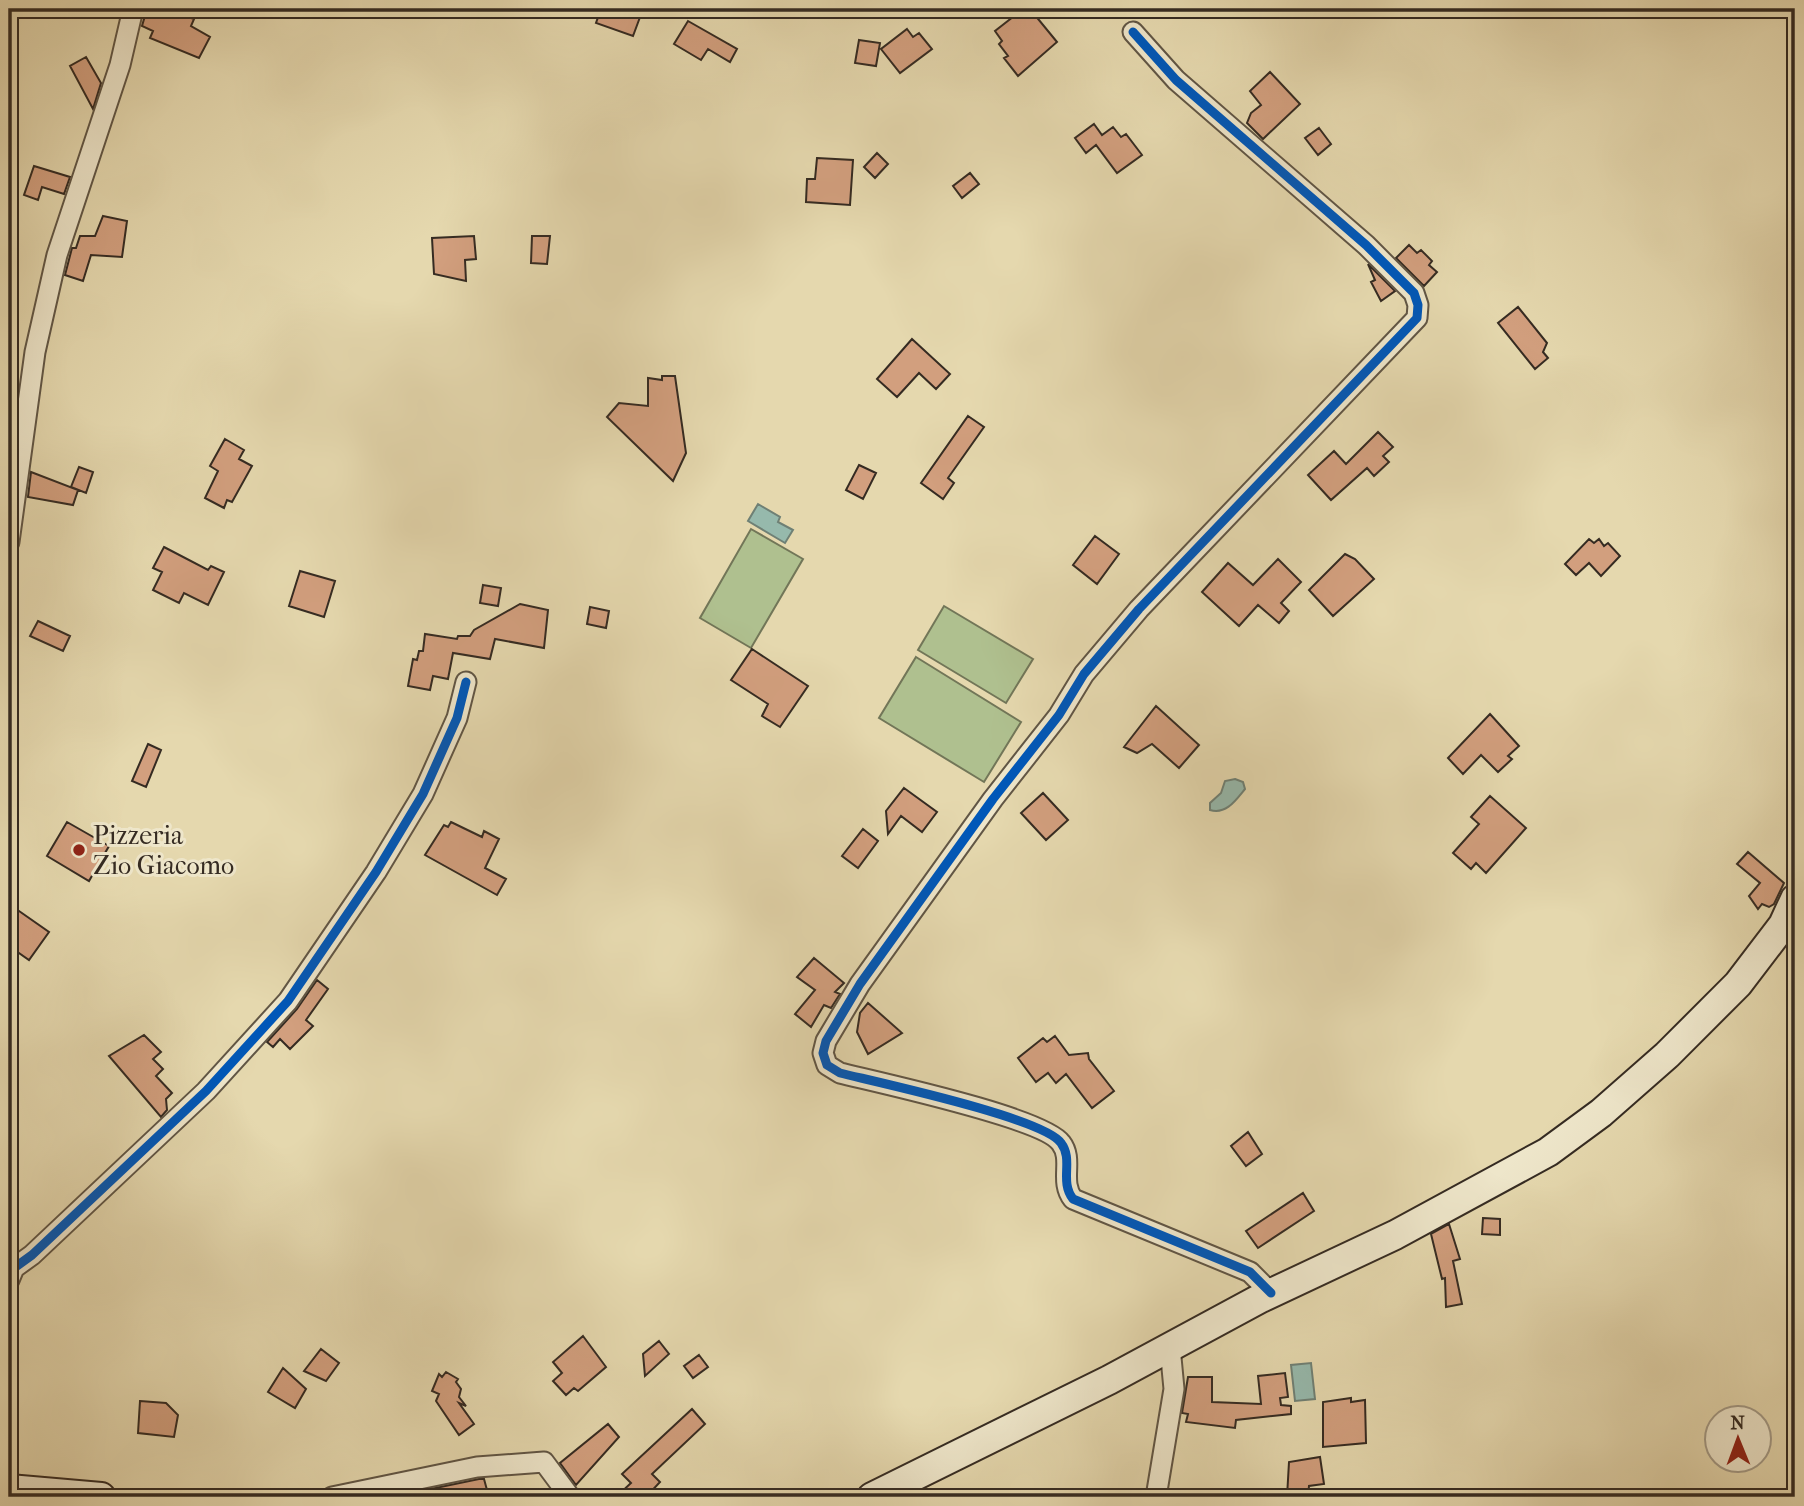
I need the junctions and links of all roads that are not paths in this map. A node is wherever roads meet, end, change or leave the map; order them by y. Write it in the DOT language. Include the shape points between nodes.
graph roads {
  1 [pos="133,9"];
  2 [pos="1133,32"];
  3 [pos="9,542"];
  4 [pos="466,682"];
  5 [pos="1795,899"];
  6 [pos="9,1280"];
  7 [pos="1271,1293"];
  8 [pos="1170,1347"];
  9 [pos="9,1489"];
  10 [pos="101,1497"];
  11 [pos="332,1497"];
  12 [pos="570,1497"];
  13 [pos="872,1497"];
  14 [pos="1156,1497"];
  1 -- 3 [label="street" via="120,65 57,255 35,352"];
  2 -- 7 [label="street" via="1176,80 1414,293 1417,318 1139,609 1084,674 1059,715 860,984 825,1041 823,1053 827,1065 840,1073 976,1107 1051,1134 1066,1155 1065,1181 1073,1199 1250,1272"];
  4 -- 6 [label="street" via="457,718 423,794 288,1001 206,1091 14,1268"];
  5 -- 7 [label="main road" via="1783,925 1738,984 1601,1113 1548,1152 1419,1223"];
  7 -- 8 [label="main road"];
  8 -- 13 [label="main road"];
  8 -- 14 [label="street" via="1174,1389"];
  9 -- 10 [label="main road"];
  11 -- 12 [label="street" via="477,1467 544,1462"];
}
